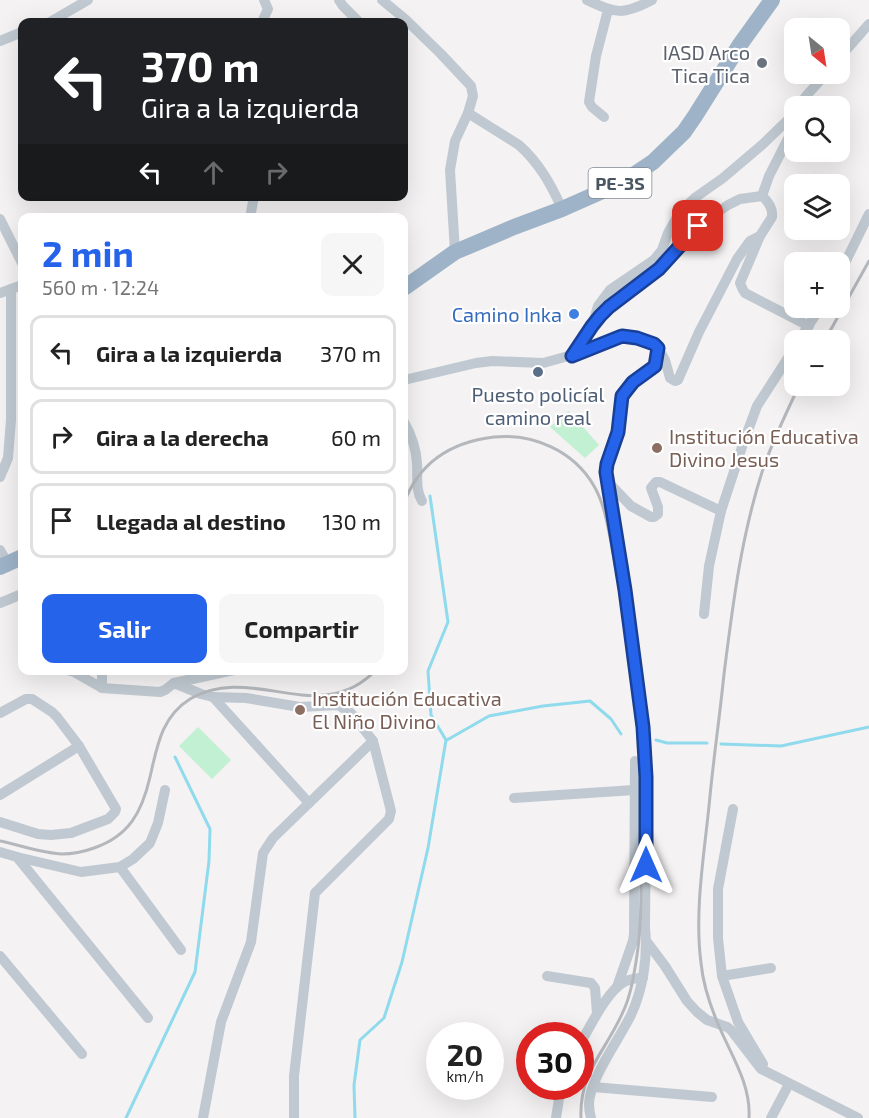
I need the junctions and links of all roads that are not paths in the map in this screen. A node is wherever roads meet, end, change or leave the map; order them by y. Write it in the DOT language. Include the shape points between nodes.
graph roads {
  1 [pos="88,0"];
  2 [pos="264,0"];
  3 [pos="339,0"];
  4 [pos="382,0"];
  5 [pos="587,0"];
  6 [pos="652,0"];
  7 [pos="772,0"];
  8 [pos="622,5"];
  9 [pos="608,10"];
  10 [pos="57,18"];
  11 [pos="263,18"];
  12 [pos="355,18"];
  13 [pos="404,18"];
  14 [pos="408,22"];
  15 [pos="869,24"];
  16 [pos="18,34"];
  17 [pos="0,41"];
  18 [pos="850,46"];
  19 [pos="817,84"];
  20 [pos="806,96"];
  21 [pos="468,112"];
  22 [pos="604,117"];
  23 [pos="784,123"];
  24 [pos="784,147"];
  25 [pos="762,196"];
  26 [pos="562,209"];
  27 [pos="869,214"];
  28 [pos="0,219"];
  29 [pos="759,236"];
  30 [pos="455,252"];
  31 [pos="850,253"];
  32 [pos="18,255"];
  33 [pos="408,285"];
  34 [pos="18,286"];
  35 [pos="11,289"];
  36 [pos="0,293"];
  37 [pos="813,318"];
  38 [pos="592,326"];
  39 [pos="808,326"];
  40 [pos="805,330"];
  41 [pos="658,348"];
  42 [pos="572,356"];
  43 [pos="784,362"];
  44 [pos="408,379"];
  45 [pos="408,431"];
  46 [pos="0,477"];
  47 [pos="606,481"];
  48 [pos="422,501"];
  49 [pos="721,511"];
  50 [pos="18,596"];
  51 [pos="0,603"];
  52 [pos="704,614"];
  53 [pos="79,675"];
  54 [pos="102,675"];
  55 [pos="173,675"];
  56 [pos="211,675"];
  57 [pos="174,683"];
  58 [pos="102,688"];
  59 [pos="213,697"];
  60 [pos="0,713"];
  61 [pos="373,741"];
  62 [pos="79,746"];
  63 [pos="635,761"];
  64 [pos="646,777"];
  65 [pos="634,787"];
  66 [pos="165,790"];
  67 [pos="0,795"];
  68 [pos="514,798"];
  69 [pos="309,803"];
  70 [pos="734,809"];
  71 [pos="0,822"];
  72 [pos="0,852"];
  73 [pos="17,857"];
  74 [pos="120,867"];
  75 [pos="647,942"];
  76 [pos="181,950"];
  77 [pos="0,956"];
  78 [pos="771,968"];
  79 [pos="547,976"];
  80 [pos="722,976"];
  81 [pos="643,978"];
  82 [pos="617,987"];
  83 [pos="597,1013"];
  84 [pos="148,1018"];
  85 [pos="592,1022"];
  86 [pos="82,1054"];
  87 [pos="770,1074"];
  88 [pos="789,1084"];
  89 [pos="594,1085"];
  90 [pos="594,1087"];
  91 [pos="712,1097"];
  92 [pos="559,1100"];
  93 [pos="590,1100"];
  94 [pos="844,1115"];
  95 [pos="203,1118"];
  96 [pos="294,1118"];
  97 [pos="556,1118"];
  98 [pos="591,1118"];
  99 [pos="771,1118"];
  100 [pos="858,1118"];
  1 -- 10 [label="street"];
  2 -- 11 [label="street" via="268,9"];
  3 -- 12 [label="street"];
  4 -- 13 [label="street"];
  5 -- 9 [label="street"];
  6 -- 8 [label="street" via="630,10"];
  7 -- 26 [label="highway, PE-3S" via="684,132 662,155 623,182"];
  8 -- 9 [label="street"];
  9 -- 22 [label="street" via="589,102"];
  14 -- 21 [label="street" via="471,86 473,96"];
  15 -- 18 [label="street"];
  16 -- 17 [label="street"];
  19 -- 20 [label="street"];
  21 -- 26 [label="street" via="525,150 548,179"];
  21 -- 30 [label="street" via="455,141 450,170"];
  23 -- 38 [label="street" via="686,206 654,260 610,290 598,306"];
  24 -- 25 [label="street"];
  25 -- 29 [label="street" via="771,206 772,214"];
  25 -- 38 [label="street" via="728,204 698,226 659,269 609,307"];
  26 -- 30 [label="highway, PE-3S"];
  27 -- 31 [label="street"];
  28 -- 32 [label="street"];
  29 -- 39 [label="street" via="740,283 743,290"];
  29 -- 41 [label="street" via="737,259 678,380 670,378"];
  30 -- 33 [label="highway, PE-3S"];
  34 -- 35 [label="street"];
  35 -- 36 [label="street"];
  35 -- 46 [label="street" via="11,420 8,458"];
  37 -- 39 [label="street"];
  38 -- 42 [label="street"];
  39 -- 40 [label="street"];
  41 -- 42 [label="street" via="622,336"];
  41 -- 47 [label="street" via="655,366 622,396"];
  42 -- 44 [label="street" via="543,363 476,363"];
  43 -- 49 [label="street" via="754,412"];
  45 -- 48 [label="street"];
  47 -- 49 [label="street" via="631,506 651,517 658,514 651,488 660,482"];
  47 -- 64 [label="street" via="625,590"];
  49 -- 52 [label="street"];
  50 -- 51 [label="street"];
  53 -- 58 [label="street"];
  54 -- 58 [label="street"];
  55 -- 57 [label="street"];
  56 -- 57 [label="street"];
  57 -- 58 [label="street" via="160,692"];
  57 -- 59 [label="street"];
  59 -- 61 [label="street" via="300,707 338,705 351,713"];
  59 -- 69 [label="street"];
  60 -- 62 [label="street" via="32,699 57,717"];
  61 -- 69 [label="street"];
  61 -- 96 [label="street" via="391,811 389,819 315,893 294,1076"];
  62 -- 67 [label="street"];
  62 -- 71 [label="street" via="114,806 116,812 111,817 71,833 51,835"];
  63 -- 65 [label="street"];
  64 -- 65 [label="street"];
  64 -- 75 [label="street"];
  65 -- 68 [label="street"];
  65 -- 82 [label="street" via="634,934"];
  66 -- 74 [label="street" via="150,843"];
  69 -- 95 [label="street" via="263,853 251,942 221,1022"];
  70 -- 80 [label="street" via="718,889"];
  72 -- 73 [label="street"];
  73 -- 74 [label="street" via="81,872"];
  73 -- 84 [label="street"];
  74 -- 76 [label="street"];
  75 -- 81 [label="street"];
  75 -- 87 [label="street" via="691,1006 707,1020 727,1027 761,1069"];
  77 -- 86 [label="street"];
  78 -- 80 [label="street"];
  79 -- 83 [label="street" via="591,983"];
  80 -- 87 [label="street" via="738,1022"];
  81 -- 82 [label="street" via="628,980"];
  81 -- 89 [label="street" via="632,1014"];
  82 -- 83 [label="street"];
  83 -- 85 [label="street"];
  87 -- 88 [label="street"];
  88 -- 94 [label="street"];
  88 -- 99 [label="street"];
  90 -- 91 [label="street"];
  92 -- 97 [label="street"];
  93 -- 98 [label="street"];
  94 -- 100 [label="street"];
}
